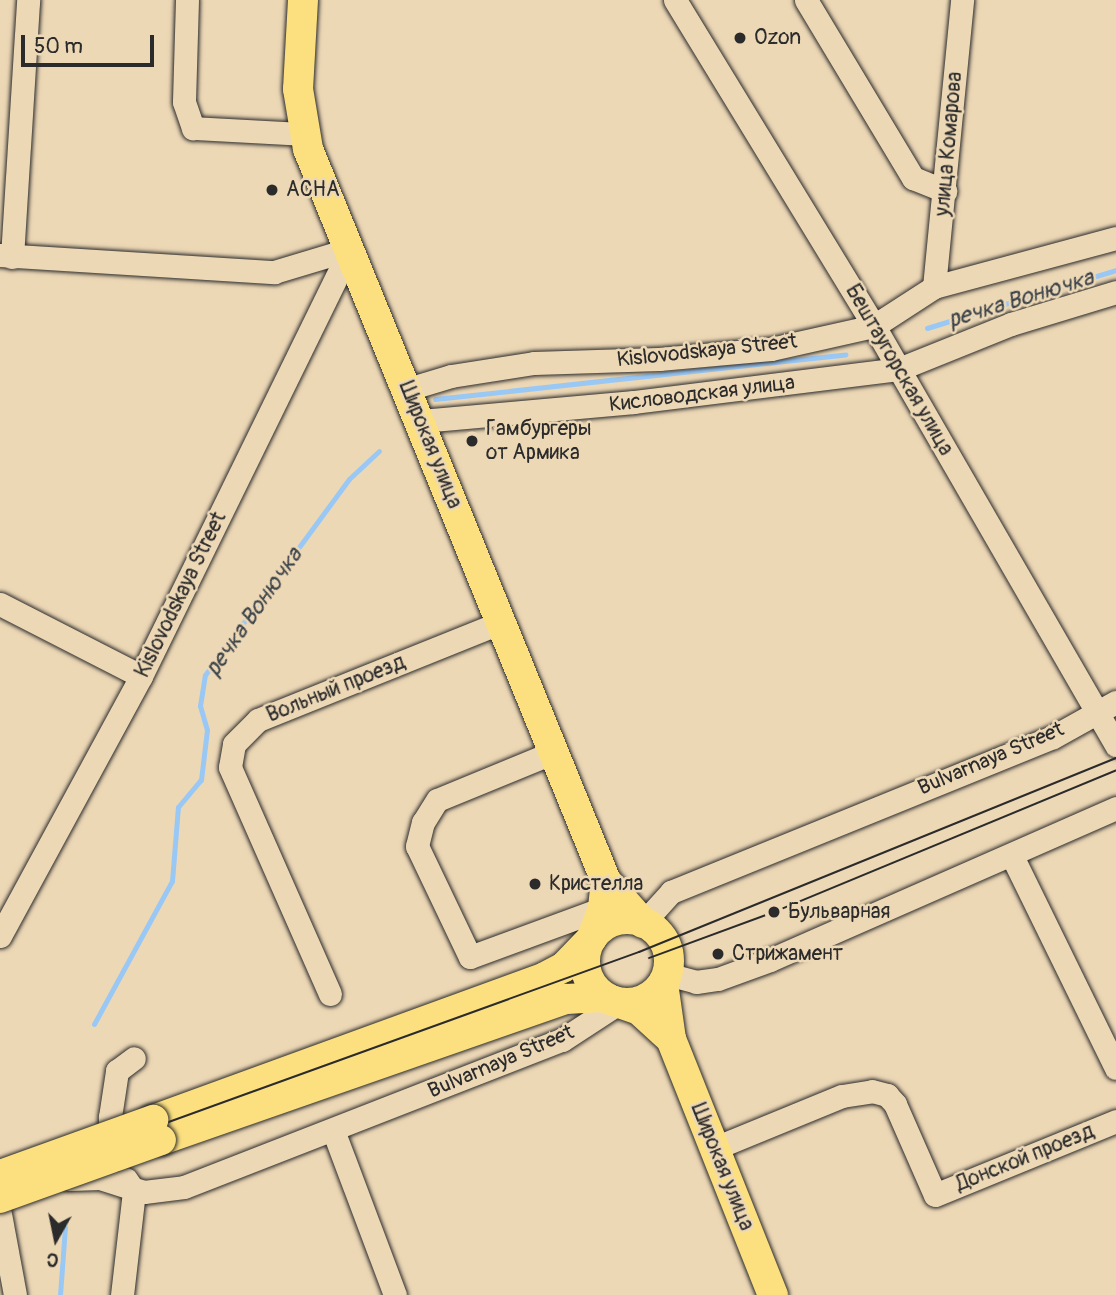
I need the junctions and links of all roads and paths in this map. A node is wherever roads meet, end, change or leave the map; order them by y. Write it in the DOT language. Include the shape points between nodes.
graph roads {
  1 [pos="28,0"];
  2 [pos="187,0"];
  3 [pos="303,0"];
  4 [pos="675,0"];
  5 [pos="806,0"];
  6 [pos="962,0"];
  7 [pos="304,134"];
  8 [pos="945,191"];
  9 [pos="1116,238"];
  10 [pos="351,249"];
  11 [pos="6,256"];
  12 [pos="934,287"];
  13 [pos="1116,292"];
  14 [pos="874,326"];
  15 [pos="899,369"];
  16 [pos="408,389"];
  17 [pos="421,421"];
  18 [pos="0,604"];
  19 [pos="502,622"];
  20 [pos="141,676"];
  21 [pos="1106,706"];
  22 [pos="1116,745"];
  23 [pos="554,751"];
  24 [pos="1116,808"];
  25 [pos="1012,856"];
  26 [pos="605,895"];
  27 [pos="643,922"];
  28 [pos="0,936"];
  29 [pos="592,937"];
  30 [pos="665,979"];
  31 [pos="330,994"];
  32 [pos="619,1003"];
  33 [pos="671,1039"];
  34 [pos="134,1058"];
  35 [pos="1116,1068"];
  36 [pos="1116,1121"];
  37 [pos="157,1130"];
  38 [pos="333,1130"];
  39 [pos="715,1148"];
  40 [pos="0,1175"];
  41 [pos="134,1191"];
  42 [pos="0,1200"];
  43 [pos="0,1214"];
  44 [pos="15,1295"];
  45 [pos="122,1295"];
  46 [pos="395,1295"];
  47 [pos="773,1295"];
  1 -- 11 [label="street"];
  2 -- 7 [label="street" via="184,102 193,128"];
  3 -- 7 [label="main road, Широкая улица" via="298,89"];
  4 -- 14 [label="street, Бештаугорская улица"];
  5 -- 8 [label="street" via="912,178"];
  6 -- 8 [label="street, улица Комарова"];
  7 -- 10 [label="main road, Широкая улица"];
  8 -- 12 [label="street, улица Комарова"];
  9 -- 12 [label="street, Kislovodskaya Street"];
  10 -- 11 [label="street" via="274,272"];
  10 -- 16 [label="main road, Широкая улица"];
  10 -- 20 [label="street, Kislovodskaya Street"];
  12 -- 14 [label="street, Kislovodskaya Street"];
  13 -- 15 [label="street" via="1011,324"];
  14 -- 15 [label="street, Бештаугорская улица"];
  14 -- 16 [label="street, Kislovodskaya Street" via="771,349 534,363 451,376"];
  15 -- 17 [label="street, Кисловодская улица" via="608,405"];
  15 -- 21 [label="street, Бештаугорская улица"];
  16 -- 17 [label="main road, Широкая улица"];
  17 -- 19 [label="main road, Широкая улица"];
  18 -- 20 [label="street"];
  19 -- 23 [label="main road, Широкая улица"];
  19 -- 31 [label="street, Вольный проезд" via="258,720 234,744 230,767"];
  20 -- 28 [label="street, Kislovodskaya Street"];
  21 -- 22 [label="street, Бештаугорская улица"];
  21 -- 27 [label="street, Bulvarnaya Street" via="1053,737 671,892"];
  23 -- 26 [label="main road, Широкая улица"];
  23 -- 26 [label="street" via="436,800 423,822 417,846 470,957"];
  24 -- 25 [label="street"];
  25 -- 30 [label="street" via="718,979"];
  25 -- 35 [label="street"];
  26 -- 27 [label="main road, Широкая улица"];
  26 -- 29 [label="main road"];
  27 -- 29 [label="main road" via="620,920"];
  27 -- 30 [label="main road" via="664,942"];
  29 -- 32 [label="main road" via="584,964 588,978 600,994"];
  29 -- 37 [label="main road" via="564,967 545,977"];
  30 -- 32 [label="main road" via="644,1000"];
  30 -- 33 [label="main road, Широкая улица"];
  32 -- 33 [label="main road, Широкая улица" via="653,1020"];
  32 -- 37 [label="main road, Bulvarnaya Street" via="587,996 533,1007"];
  32 -- 38 [label="street, Bulvarnaya Street" via="562,1040"];
  33 -- 39 [label="main road, Широкая улица"];
  34 -- 41 [label="street" via="117,1071 110,1117 114,1164"];
  36 -- 39 [label="street, Донской проезд" via="935,1195 895,1104 887,1095 872,1091 842,1096"];
  37 -- 40 [label="main road, bridge"];
  37 -- 42 [label="main road, bridge"];
  38 -- 41 [label="street, Bulvarnaya Street" via="184,1187"];
  38 -- 46 [label="street"];
  39 -- 47 [label="main road, Широкая улица"];
  41 -- 42 [label="street, Bulvarnaya Street" via="100,1178 72,1178"];
  41 -- 45 [label="street"];
  43 -- 44 [label="street"];
}
